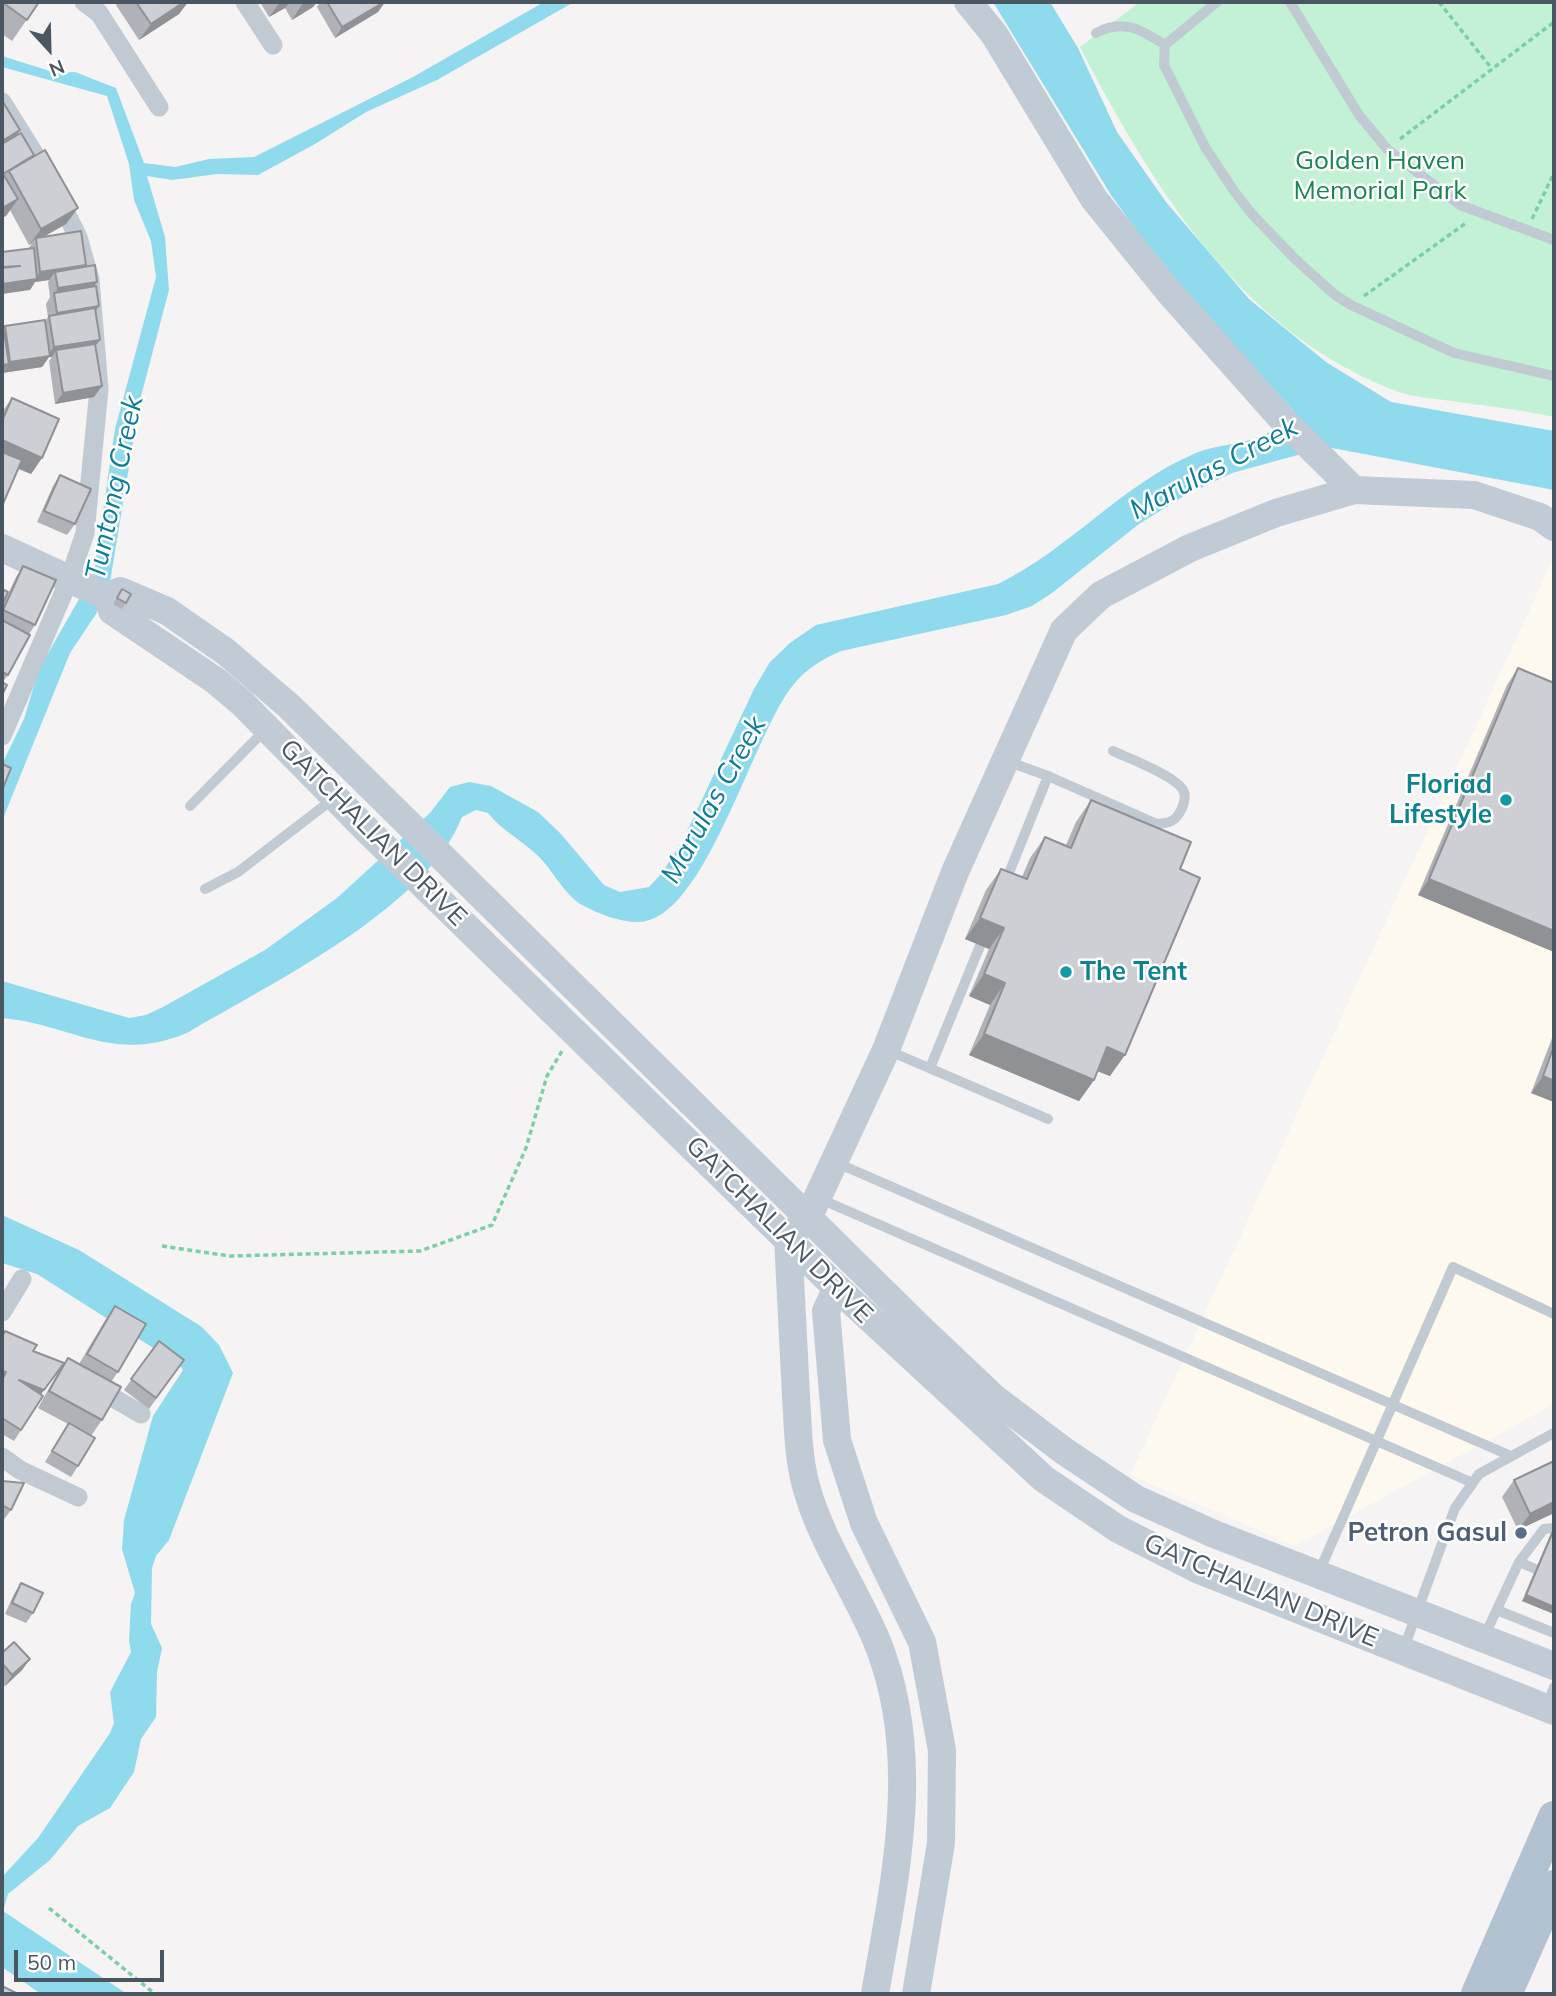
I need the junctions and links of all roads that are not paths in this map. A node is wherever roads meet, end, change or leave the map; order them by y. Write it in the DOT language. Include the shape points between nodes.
graph roads {
  1 [pos="245,2"];
  2 [pos="968,2"];
  3 [pos="1217,2"];
  4 [pos="1290,2"];
  5 [pos="97,5"];
  6 [pos="1096,33"];
  7 [pos="273,45"];
  8 [pos="1165,45"];
  9 [pos="2,102"];
  10 [pos="159,107"];
  11 [pos="1554,240"];
  12 [pos="1554,376"];
  13 [pos="1354,490"];
  14 [pos="1554,527"];
  15 [pos="2,548"];
  16 [pos="91,589"];
  17 [pos="167,611"];
  18 [pos="150,635"];
  19 [pos="268,728"];
  20 [pos="2,736"];
  21 [pos="1113,751"];
  22 [pos="1006,760"];
  23 [pos="1048,776"];
  24 [pos="336,797"];
  25 [pos="190,806"];
  26 [pos="205,889"];
  27 [pos="1002,891"];
  28 [pos="986,929"];
  29 [pos="886,1050"];
  30 [pos="930,1068"];
  31 [pos="1048,1119"];
  32 [pos="834,1162"];
  33 [pos="813,1208"];
  34 [pos="788,1238"];
  35 [pos="22,1279"];
  36 [pos="837,1288"];
  37 [pos="2,1312"];
  38 [pos="1554,1314"];
  39 [pos="75,1375"];
  40 [pos="1393,1405"];
  41 [pos="141,1414"];
  42 [pos="1554,1433"];
  43 [pos="1377,1441"];
  44 [pos="1511,1456"];
  45 [pos="2,1457"];
  46 [pos="1473,1483"];
  47 [pos="78,1497"];
  48 [pos="1554,1528"];
  49 [pos="1245,1545"];
  50 [pos="1519,1562"];
  51 [pos="1319,1574"];
  52 [pos="1554,1577"];
  53 [pos="1232,1583"];
  54 [pos="1415,1610"];
  55 [pos="1497,1610"];
  56 [pos="1554,1633"];
  57 [pos="1483,1638"];
  58 [pos="1402,1651"];
  59 [pos="1554,1666"];
  60 [pos="1552,1702"];
  61 [pos="1554,1816"];
  62 [pos="1554,1886"];
  63 [pos="875,1994"];
  64 [pos="916,1994"];
  65 [pos="1477,1994"];
  66 [pos="1506,1994"];
  1 -- 7 [label="street"];
  2 -- 13 [label="street" via="994,34 1094,199 1283,420"];
  3 -- 8 [label="lane"];
  4 -- 11 [label="lane" via="1359,115 1387,149 1460,205"];
  5 -- 10 [label="street"];
  6 -- 8 [label="lane" via="1114,26 1134,27"];
  8 -- 12 [label="lane" via="1164,65 1205,147 1252,214 1294,258 1351,305 1454,353"];
  9 -- 16 [label="street" via="45,171 78,237 90,279 99,389 85,533"];
  13 -- 14 [label="street" via="1474,495 1540,517"];
  13 -- 22 [label="street" via="1276,513 1190,548 1101,595 1064,630"];
  15 -- 16 [label="street"];
  16 -- 17 [label="street, GATCHALIAN DRIVE" via="120,591"];
  16 -- 18 [label="street, GATCHALIAN DRIVE" via="112,611"];
  16 -- 20 [label="street"];
  17 -- 18 [label="street"];
  17 -- 33 [label="street, GATCHALIAN DRIVE" via="226,652 290,707"];
  18 -- 19 [label="street, GATCHALIAN DRIVE" via="216,681"];
  19 -- 24 [label="street, GATCHALIAN DRIVE"];
  19 -- 25 [label="lane"];
  21 -- 23 [label="lane" via="1177,782 1185,800 1178,818 1157,824"];
  22 -- 23 [label="lane"];
  22 -- 29 [label="street" via="955,872"];
  23 -- 27 [label="lane"];
  24 -- 26 [label="lane" via="238,872"];
  24 -- 34 [label="street, GATCHALIAN DRIVE"];
  28 -- 30 [label="lane"];
  29 -- 30 [label="lane"];
  29 -- 32 [label="street"];
  30 -- 31 [label="lane"];
  32 -- 33 [label="street"];
  32 -- 40 [label="lane"];
  33 -- 34 [label="street"];
  33 -- 43 [label="lane"];
  33 -- 49 [label="street, GATCHALIAN DRIVE" via="994,1398 1136,1499"];
  34 -- 36 [label="street, GATCHALIAN DRIVE"];
  34 -- 63 [label="street" via="799,1448 806,1485 819,1524 884,1660 901,1749 898,1857"];
  35 -- 37 [label="street"];
  36 -- 53 [label="street, GATCHALIAN DRIVE" via="1044,1479 1118,1529"];
  36 -- 64 [label="street" via="826,1311 837,1440 864,1523 922,1642 942,1750 941,1843"];
  38 -- 40 [label="lane" via="1453,1268"];
  39 -- 41 [label="street"];
  40 -- 43 [label="lane"];
  40 -- 44 [label="lane"];
  42 -- 44 [label="lane"];
  43 -- 46 [label="lane"];
  43 -- 51 [label="lane"];
  44 -- 46 [label="lane" via="1479,1474"];
  45 -- 47 [label="street"];
  46 -- 54 [label="lane" via="1455,1508"];
  48 -- 50 [label="lane" via="1544,1529"];
  49 -- 51 [label="street, GATCHALIAN DRIVE"];
  49 -- 53 [label="street"];
  50 -- 52 [label="lane"];
  50 -- 55 [label="lane"];
  51 -- 54 [label="street, GATCHALIAN DRIVE"];
  53 -- 58 [label="street, GATCHALIAN DRIVE"];
  54 -- 57 [label="street, GATCHALIAN DRIVE"];
  54 -- 58 [label="lane"];
  55 -- 56 [label="lane"];
  55 -- 57 [label="lane"];
  57 -- 59 [label="street, GATCHALIAN DRIVE"];
  58 -- 60 [label="street, GATCHALIAN DRIVE"];
  61 -- 65 [label="main road"];
  62 -- 66 [label="main road" via="1541,1926"];
}
